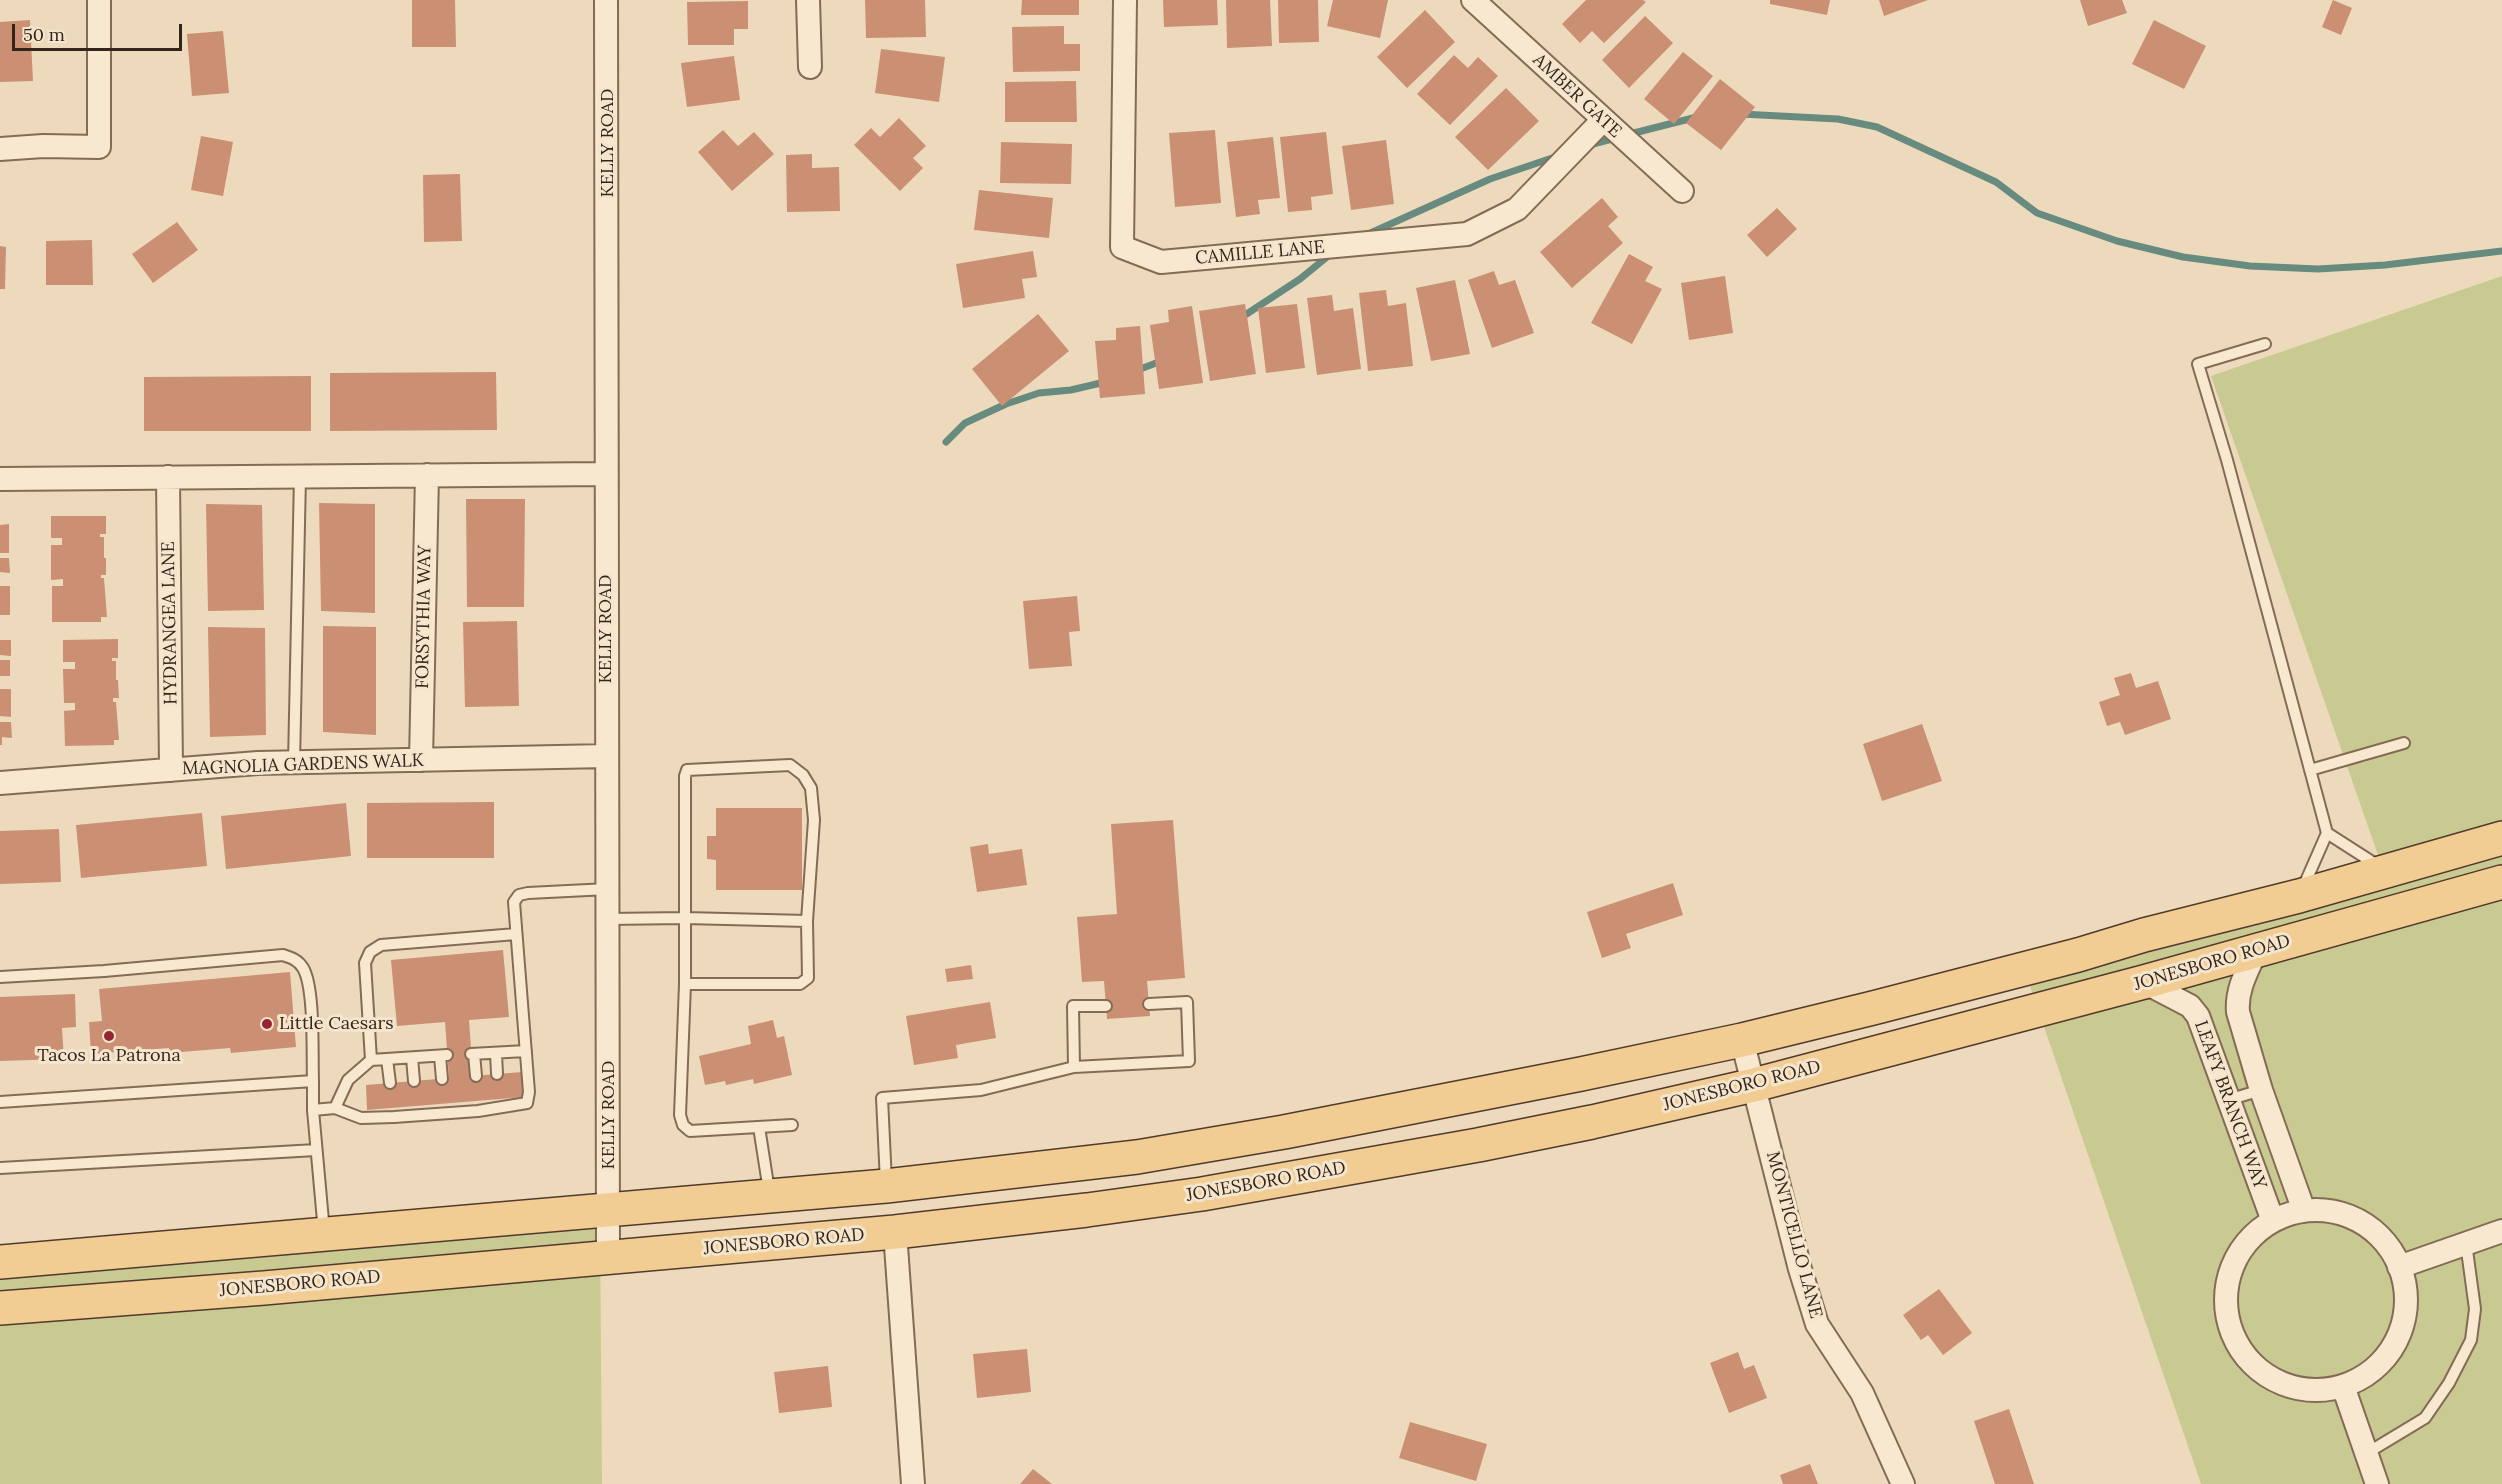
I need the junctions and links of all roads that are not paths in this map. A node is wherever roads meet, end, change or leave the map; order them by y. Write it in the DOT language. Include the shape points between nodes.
graph roads {
  1 [pos="99,0"];
  2 [pos="606,0"];
  3 [pos="808,0"];
  4 [pos="1125,0"];
  5 [pos="1473,0"];
  6 [pos="810,67"];
  7 [pos="1603,120"];
  8 [pos="0,149"];
  9 [pos="1682,191"];
  10 [pos="2265,344"];
  11 [pos="606,474"];
  12 [pos="427,475"];
  13 [pos="300,476"];
  14 [pos="168,477"];
  15 [pos="0,479"];
  16 [pos="2404,743"];
  17 [pos="607,756"];
  18 [pos="421,760"];
  19 [pos="294,763"];
  20 [pos="171,770"];
  21 [pos="2310,770"];
  22 [pos="0,783"];
  23 [pos="2327,833"];
  24 [pos="2502,838"];
  25 [pos="2387,871"];
  26 [pos="2502,882"];
  27 [pos="608,889"];
  28 [pos="2299,896"];
  29 [pos="685,918"];
  30 [pos="607,919"];
  31 [pos="807,921"];
  32 [pos="516,934"];
  33 [pos="2256,951"];
  34 [pos="0,977"];
  35 [pos="2144,982"];
  36 [pos="685,984"];
  37 [pos="1149,1004"];
  38 [pos="1106,1006"];
  39 [pos="1742,1040"];
  40 [pos="526,1051"];
  41 [pos="496,1053"];
  42 [pos="412,1058"];
  43 [pos="387,1059"];
  44 [pos="371,1060"];
  45 [pos="1074,1067"];
  46 [pos="497,1074"];
  47 [pos="476,1076"];
  48 [pos="442,1078"];
  49 [pos="313,1081"];
  50 [pos="414,1081"];
  51 [pos="390,1083"];
  52 [pos="1754,1085"];
  53 [pos="2261,1090"];
  54 [pos="2228,1101"];
  55 [pos="0,1102"];
  56 [pos="335,1108"];
  57 [pos="313,1110"];
  58 [pos="792,1125"];
  59 [pos="759,1126"];
  60 [pos="316,1150"];
  61 [pos="0,1168"];
  62 [pos="886,1186"];
  63 [pos="770,1196"];
  64 [pos="609,1211"];
  65 [pos="2304,1211"];
  66 [pos="2273,1221"];
  67 [pos="2502,1231"];
  68 [pos="895,1232"];
  69 [pos="324,1235"];
  70 [pos="2466,1242"];
  71 [pos="608,1257"];
  72 [pos="0,1262"];
  73 [pos="2399,1267"];
  74 [pos="0,1308"];
  75 [pos="2343,1386"];
  76 [pos="2367,1453"];
  77 [pos="913,1484"];
  78 [pos="1903,1484"];
  79 [pos="2378,1484"];
  1 -- 8 [label="street" via="99,147"];
  2 -- 11 [label="street, KELLY ROAD"];
  3 -- 6 [label="street"];
  4 -- 7 [label="street, CAMILLE LANE" via="1122,247 1161,262 1467,234 1517,209"];
  5 -- 7 [label="street, AMBER GATE"];
  7 -- 9 [label="street, AMBER GATE"];
  10 -- 21 [label="lane" via="2198,364"];
  11 -- 12 [label="street"];
  11 -- 17 [label="street, KELLY ROAD"];
  12 -- 13 [label="street"];
  12 -- 18 [label="street, FORSYTHIA WAY"];
  13 -- 14 [label="street"];
  13 -- 19 [label="lane"];
  14 -- 15 [label="street"];
  14 -- 20 [label="street, HYDRANGEA LANE"];
  16 -- 21 [label="lane"];
  17 -- 18 [label="street, MAGNOLIA GARDENS WALK"];
  17 -- 27 [label="street, KELLY ROAD"];
  18 -- 19 [label="street, MAGNOLIA GARDENS WALK"];
  19 -- 20 [label="street, MAGNOLIA GARDENS WALK"];
  20 -- 22 [label="street, MAGNOLIA GARDENS WALK"];
  21 -- 23 [label="lane"];
  23 -- 25 [label="lane"];
  23 -- 28 [label="lane"];
  24 -- 25 [label="main road"];
  25 -- 28 [label="main road"];
  26 -- 33 [label="main road, JONESBORO ROAD"];
  27 -- 30 [label="street, KELLY ROAD"];
  27 -- 32 [label="lane" via="519,895 514,902"];
  28 -- 39 [label="main road"];
  29 -- 30 [label="lane"];
  29 -- 31 [label="lane"];
  29 -- 31 [label="lane" via="687,770 790,765 811,788 814,820"];
  29 -- 36 [label="lane"];
  30 -- 64 [label="street, KELLY ROAD"];
  31 -- 36 [label="lane" via="808,978 800,984"];
  32 -- 40 [label="lane"];
  32 -- 44 [label="lane" via="381,945 370,952 365,963"];
  33 -- 35 [label="main road, JONESBORO ROAD"];
  33 -- 53 [label="street, LEAFY BRANCH WAY" via="2237,1000"];
  34 -- 49 [label="lane" via="284,955 297,960 304,970 310,1000"];
  35 -- 52 [label="main road, JONESBORO ROAD"];
  35 -- 54 [label="street, LEAFY BRANCH WAY" via="2190,1005 2198,1016"];
  36 -- 59 [label="lane" via="680,1115 683,1125 690,1131"];
  37 -- 45 [label="lane" via="1187,1002 1189,1061"];
  38 -- 45 [label="lane" via="1073,1006"];
  39 -- 52 [label="street, MONTICELLO LANE"];
  39 -- 62 [label="main road" via="1284,1132 1137,1157"];
  40 -- 41 [label="lane"];
  40 -- 56 [label="lane" via="527,1103 393,1112 361,1118"];
  41 -- 46 [label="lane"];
  41 -- 47 [label="lane" via="473,1054"];
  42 -- 43 [label="lane"];
  42 -- 48 [label="lane" via="444,1055"];
  42 -- 50 [label="lane"];
  43 -- 44 [label="lane"];
  43 -- 51 [label="lane"];
  44 -- 56 [label="lane" via="348,1080"];
  45 -- 62 [label="lane" via="981,1090 882,1098"];
  49 -- 55 [label="lane"];
  49 -- 57 [label="lane"];
  52 -- 68 [label="main road, JONESBORO ROAD" via="1592,1122 1202,1194"];
  52 -- 78 [label="street, MONTICELLO LANE" via="1816,1324 1862,1393"];
  53 -- 54 [label="lane"];
  53 -- 65 [label="street, LEAFY BRANCH WAY"];
  54 -- 66 [label="street, LEAFY BRANCH WAY"];
  56 -- 57 [label="lane"];
  57 -- 60 [label="lane"];
  58 -- 59 [label="lane"];
  59 -- 63 [label="lane"];
  60 -- 61 [label="lane"];
  60 -- 69 [label="lane"];
  62 -- 63 [label="main road"];
  63 -- 64 [label="main road"];
  64 -- 69 [label="main road"];
  64 -- 71 [label="street, KELLY ROAD"];
  65 -- 66 [label="street"];
  65 -- 73 [label="street" via="2328,1211 2351,1217 2388,1246"];
  66 -- 75 [label="street" via="2250,1239 2233,1263 2225,1292 2228,1322 2239,1349 2259,1371 2285,1385 2314,1391"];
  67 -- 70 [label="street"];
  68 -- 71 [label="main road, JONESBORO ROAD"];
  68 -- 77 [label="street"];
  69 -- 72 [label="main road"];
  70 -- 73 [label="street"];
  70 -- 76 [label="lane" via="2475,1309 2471,1340 2425,1418"];
  71 -- 74 [label="main road, JONESBORO ROAD"];
  73 -- 75 [label="street" via="2406,1296 2403,1324 2390,1351 2370,1373"];
  75 -- 76 [label="street"];
  76 -- 79 [label="street"];
}
